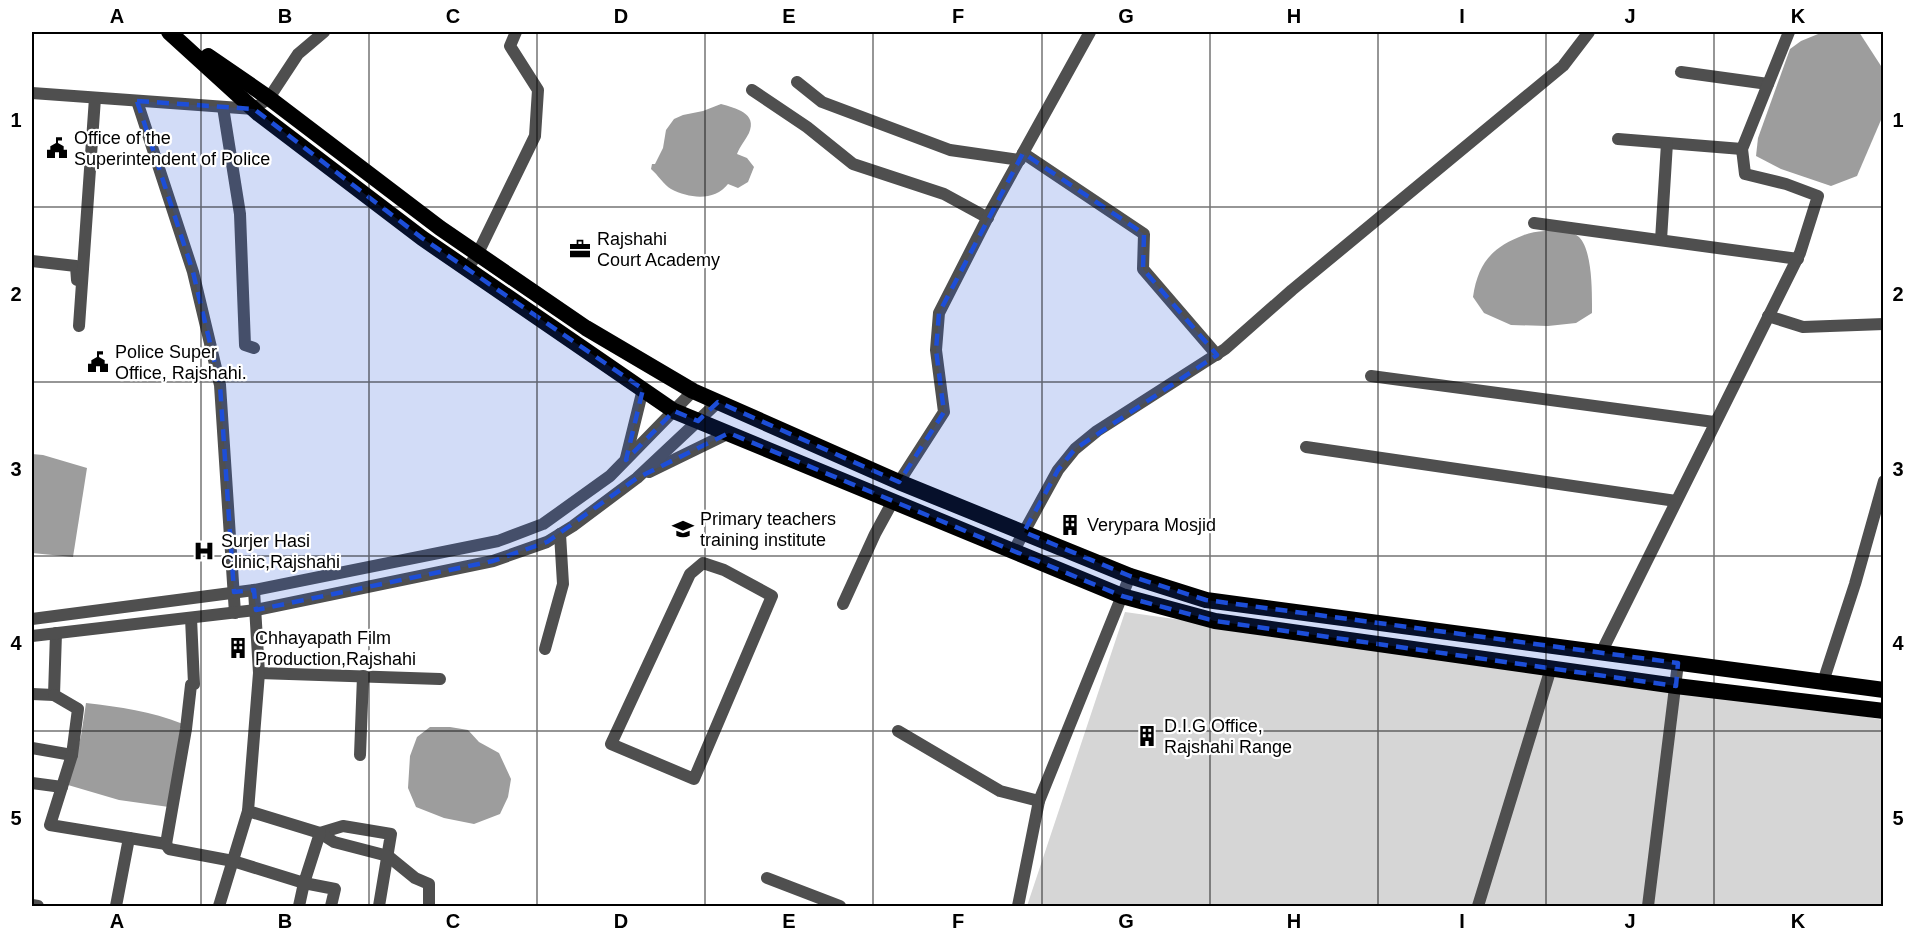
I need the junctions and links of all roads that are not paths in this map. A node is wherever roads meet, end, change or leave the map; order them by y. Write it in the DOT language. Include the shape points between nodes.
graph roads {
  1 [pos="170,32"];
  2 [pos="324,32"];
  3 [pos="516,32"];
  4 [pos="1090,32"];
  5 [pos="1588,32"];
  6 [pos="1789,32"];
  7 [pos="1681,72"];
  8 [pos="797,82"];
  9 [pos="1768,84"];
  10 [pos="752,90"];
  11 [pos="32,93"];
  12 [pos="96,98"];
  13 [pos="269,98"];
  14 [pos="137,101"];
  15 [pos="223,107"];
  16 [pos="254,109"];
  17 [pos="1618,139"];
  18 [pos="1667,143"];
  19 [pos="1742,149"];
  20 [pos="1021,157"];
  21 [pos="988,218"];
  22 [pos="1534,223"];
  23 [pos="1661,240"];
  24 [pos="478,254"];
  25 [pos="1798,259"];
  26 [pos="32,261"];
  27 [pos="467,269"];
  28 [pos="1768,316"];
  29 [pos="1884,324"];
  30 [pos="254,348"];
  31 [pos="1217,355"];
  32 [pos="1371,376"];
  33 [pos="643,389"];
  34 [pos="693,391"];
  35 [pos="718,402"];
  36 [pos="674,411"];
  37 [pos="698,421"];
  38 [pos="1714,422"];
  39 [pos="729,433"];
  40 [pos="1306,447"];
  41 [pos="626,460"];
  42 [pos="637,478"];
  43 [pos="1884,481"];
  44 [pos="899,482"];
  45 [pos="893,501"];
  46 [pos="1676,501"];
  47 [pos="1024,532"];
  48 [pos="560,534"];
  49 [pos="1013,552"];
  50 [pos="703,563"];
  51 [pos="1130,576"];
  52 [pos="254,590"];
  53 [pos="234,592"];
  54 [pos="1122,596"];
  55 [pos="843,604"];
  56 [pos="256,610"];
  57 [pos="235,612"];
  58 [pos="191,618"];
  59 [pos="32,619"];
  60 [pos="56,633"];
  61 [pos="32,636"];
  62 [pos="545,649"];
  63 [pos="1600,653"];
  64 [pos="1678,663"];
  65 [pos="1551,668"];
  66 [pos="259,673"];
  67 [pos="363,676"];
  68 [pos="440,679"];
  69 [pos="1823,682"];
  70 [pos="1676,686"];
  71 [pos="1884,690"];
  72 [pos="32,694"];
  73 [pos="54,695"];
  74 [pos="1884,711"];
  75 [pos="898,731"];
  76 [pos="32,748"];
  77 [pos="72,755"];
  78 [pos="360,755"];
  79 [pos="32,783"];
  80 [pos="62,788"];
  81 [pos="1039,801"];
  82 [pos="248,811"];
  83 [pos="320,833"];
  84 [pos="129,838"];
  85 [pos="166,844"];
  86 [pos="388,856"];
  87 [pos="233,861"];
  88 [pos="767,878"];
  89 [pos="304,883"];
  90 [pos="32,905"];
  91 [pos="1022,905"];
  92 [pos="38,906"];
  93 [pos="116,906"];
  94 [pos="219,906"];
  95 [pos="299,906"];
  96 [pos="331,906"];
  97 [pos="379,906"];
  98 [pos="429,906"];
  99 [pos="839,906"];
  100 [pos="1478,906"];
  101 [pos="1648,906"];
  1 -- 13 [label="highway"];
  1 -- 16 [label="highway"];
  2 -- 13 [label="street" via="298,54"];
  3 -- 24 [label="street" via="510,46 538,90 535,136"];
  4 -- 20 [label="street"];
  5 -- 31 [label="street" via="1563,66"];
  6 -- 9 [label="street"];
  7 -- 9 [label="street"];
  8 -- 20 [label="street" via="822,102 950,150"];
  9 -- 19 [label="street"];
  10 -- 21 [label="street" via="853,164 944,194"];
  11 -- 12 [label="street"];
  12 -- 14 [label="street"];
  12 -- 26 [label="street" via="80,321 76,266"];
  13 -- 16 [label="street"];
  13 -- 24 [label="highway"];
  14 -- 15 [label="street"];
  14 -- 53 [label="street" via="193,272 220,385"];
  15 -- 16 [label="street"];
  15 -- 30 [label="street" via="240,214 245,345"];
  16 -- 27 [label="highway"];
  17 -- 18 [label="street"];
  18 -- 19 [label="street"];
  18 -- 23 [label="street"];
  19 -- 25 [label="street" via="1745,174 1818,196"];
  20 -- 21 [label="street"];
  20 -- 31 [label="street" via="1144,234 1143,269"];
  21 -- 44 [label="street" via="939,313 936,350 944,412"];
  22 -- 23 [label="street"];
  23 -- 25 [label="street"];
  24 -- 27 [label="street"];
  24 -- 34 [label="highway" via="586,328"];
  25 -- 28 [label="street"];
  27 -- 33 [label="highway"];
  28 -- 29 [label="street" via="1803,327"];
  28 -- 38 [label="street"];
  31 -- 47 [label="street" via="1075,449 1058,470"];
  32 -- 38 [label="street"];
  33 -- 36 [label="highway"];
  33 -- 41 [label="street"];
  34 -- 35 [label="highway"];
  34 -- 36 [label="street"];
  35 -- 37 [label="street"];
  35 -- 44 [label="highway"];
  36 -- 37 [label="highway"];
  36 -- 41 [label="street"];
  37 -- 39 [label="highway"];
  37 -- 42 [label="street"];
  38 -- 46 [label="street"];
  39 -- 42 [label="street"];
  39 -- 45 [label="highway"];
  40 -- 46 [label="street"];
  41 -- 52 [label="street" via="543,524 498,541"];
  42 -- 48 [label="street"];
  43 -- 69 [label="street"];
  44 -- 47 [label="highway"];
  45 -- 49 [label="highway"];
  45 -- 55 [label="street"];
  46 -- 63 [label="street"];
  47 -- 49 [label="street"];
  47 -- 51 [label="highway"];
  48 -- 56 [label="street" via="493,561"];
  48 -- 62 [label="street" via="563,584"];
  49 -- 54 [label="highway"];
  50 -- 50 [label="street" via="772,596 694,779 611,744 690,574"];
  51 -- 54 [label="street"];
  51 -- 63 [label="highway" via="1206,600"];
  52 -- 53 [label="street"];
  52 -- 56 [label="street"];
  53 -- 57 [label="street"];
  53 -- 59 [label="street"];
  54 -- 65 [label="highway" via="1215,621"];
  54 -- 81 [label="street"];
  56 -- 57 [label="street"];
  56 -- 66 [label="street"];
  57 -- 58 [label="street"];
  58 -- 60 [label="street"];
  58 -- 85 [label="street" via="194,684"];
  60 -- 61 [label="street"];
  60 -- 73 [label="street"];
  63 -- 64 [label="highway"];
  64 -- 69 [label="highway"];
  64 -- 70 [label="street"];
  65 -- 70 [label="highway"];
  65 -- 100 [label="street"];
  66 -- 67 [label="street"];
  66 -- 82 [label="street"];
  67 -- 68 [label="street"];
  67 -- 78 [label="street"];
  69 -- 71 [label="highway"];
  70 -- 74 [label="highway"];
  70 -- 101 [label="street"];
  72 -- 73 [label="street"];
  73 -- 77 [label="street" via="78,709"];
  75 -- 81 [label="street" via="1000,791"];
  76 -- 77 [label="street"];
  77 -- 80 [label="street"];
  79 -- 80 [label="street"];
  80 -- 84 [label="street" via="50,825"];
  81 -- 91 [label="street"];
  82 -- 83 [label="street"];
  82 -- 87 [label="street"];
  83 -- 86 [label="street" via="334,842"];
  83 -- 86 [label="street" via="343,826 391,834"];
  83 -- 89 [label="street"];
  84 -- 85 [label="street"];
  84 -- 93 [label="street"];
  85 -- 87 [label="street" via="169,849"];
  86 -- 97 [label="street"];
  86 -- 98 [label="street" via="429,884"];
  87 -- 89 [label="street"];
  87 -- 94 [label="street"];
  88 -- 99 [label="street"];
  89 -- 95 [label="street"];
  89 -- 96 [label="street" via="335,889"];
  90 -- 92 [label="street"];
}
